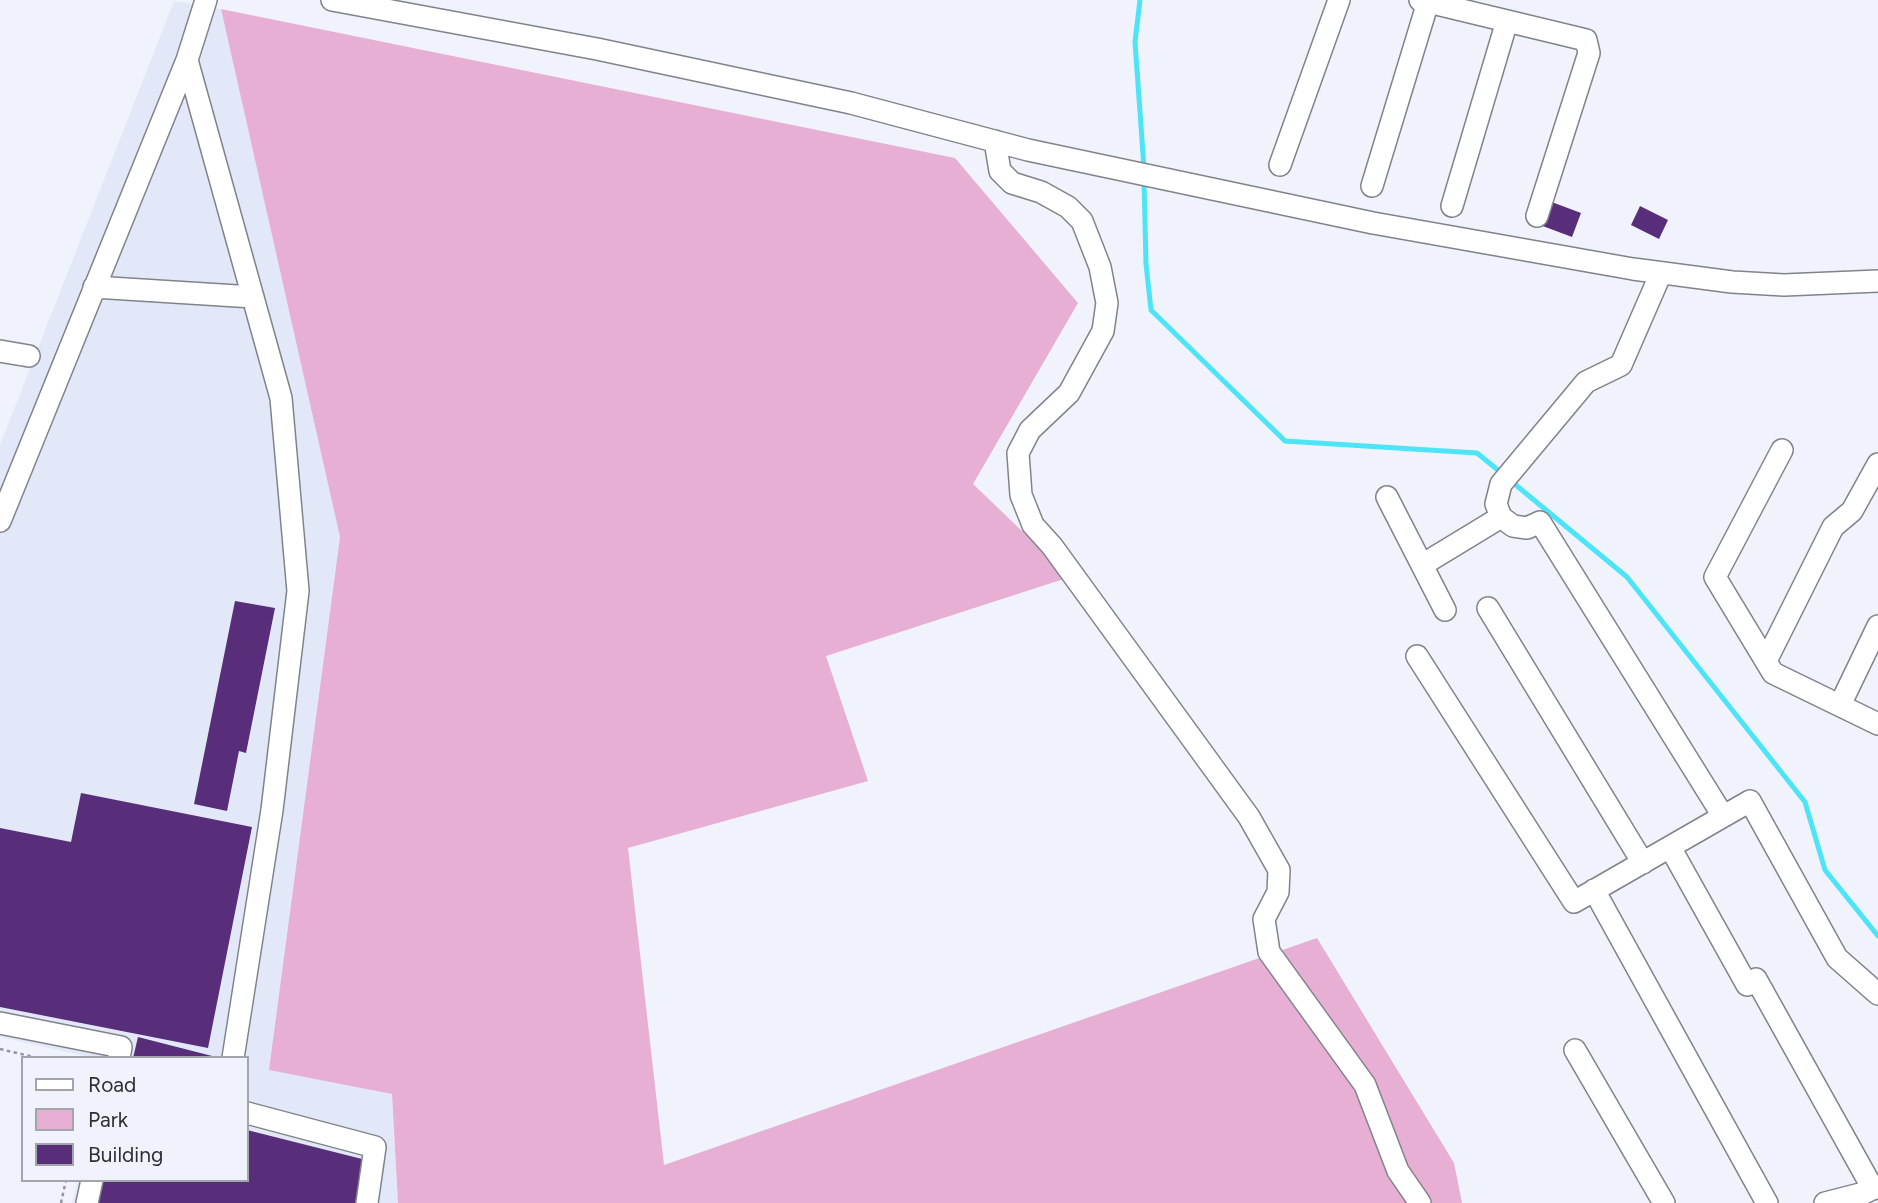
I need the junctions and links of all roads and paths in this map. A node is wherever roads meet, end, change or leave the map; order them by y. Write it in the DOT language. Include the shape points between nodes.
graph roads {
  1 [pos="206,0"];
  2 [pos="332,0"];
  3 [pos="1339,0"];
  4 [pos="1424,1"];
  5 [pos="1507,21"];
  6 [pos="187,60"];
  7 [pos="995,141"];
  8 [pos="1280,165"];
  9 [pos="1372,186"];
  10 [pos="1452,206"];
  11 [pos="1537,216"];
  12 [pos="1661,272"];
  13 [pos="1878,281"];
  14 [pos="94,288"];
  15 [pos="253,297"];
  16 [pos="0,351"];
  17 [pos="29,356"];
  18 [pos="1782,450"];
  19 [pos="1878,464"];
  20 [pos="1387,497"];
  21 [pos="1501,517"];
  22 [pos="0,521"];
  23 [pos="1422,565"];
  24 [pos="1488,608"];
  25 [pos="1445,610"];
  26 [pos="1878,626"];
  27 [pos="1417,656"];
  28 [pos="1766,661"];
  29 [pos="1840,705"];
  30 [pos="1878,724"];
  31 [pos="1723,816"];
  32 [pos="1670,847"];
  33 [pos="1643,863"];
  34 [pos="1594,890"];
  35 [pos="1878,994"];
  36 [pos="0,1023"];
  37 [pos="0,1049"];
  38 [pos="1575,1050"];
  39 [pos="30,1056"];
  40 [pos="119,1056"];
  41 [pos="233,1056"];
  42 [pos="248,1113"];
  43 [pos="66,1182"];
  44 [pos="92,1182"];
  45 [pos="1867,1193"];
  46 [pos="61,1203"];
  47 [pos="87,1203"];
  48 [pos="367,1203"];
  49 [pos="1420,1203"];
  50 [pos="1664,1203"];
  51 [pos="1768,1203"];
  52 [pos="1825,1203"];
  1 -- 6 [label="street"];
  2 -- 7 [label="street" via="664,63 851,103"];
  3 -- 8 [label="street"];
  4 -- 5 [label="street"];
  4 -- 9 [label="street"];
  5 -- 10 [label="street"];
  5 -- 11 [label="street" via="1586,40 1589,47"];
  6 -- 14 [label="street"];
  6 -- 15 [label="street"];
  7 -- 12 [label="street" via="1373,223"];
  7 -- 49 [label="street" via="1000,171 1012,183 1068,206 1082,221 1100,267 1107,303 1103,331 1069,393 1030,430 1018,453 1021,495 1033,525 1249,817 1273,859 1279,870 1278,892 1264,919 1269,952 1365,1085 1398,1171"];
  12 -- 13 [label="street" via="1784,285"];
  12 -- 21 [label="street" via="1620,365 1586,382 1507,477 1496,497"];
  14 -- 15 [label="street"];
  14 -- 22 [label="street"];
  15 -- 41 [label="street" via="281,398 298,591 272,810"];
  16 -- 17 [label="street"];
  18 -- 28 [label="street" via="1715,577"];
  19 -- 28 [label="street" via="1852,511 1833,527"];
  20 -- 23 [label="street"];
  21 -- 23 [label="street"];
  21 -- 31 [label="street" via="1520,528 1540,522"];
  23 -- 25 [label="street"];
  24 -- 33 [label="street"];
  26 -- 29 [label="street"];
  27 -- 34 [label="street" via="1574,902"];
  28 -- 29 [label="street" via="1773,673"];
  29 -- 30 [label="street"];
  31 -- 32 [label="street"];
  31 -- 35 [label="street" via="1750,801 1837,957"];
  32 -- 33 [label="street"];
  32 -- 45 [label="street" via="1746,985 1756,979"];
  33 -- 34 [label="street"];
  34 -- 51 [label="street"];
  36 -- 40 [label="street" via="121,1047"];
  37 -- 39 [label="path"];
  38 -- 50 [label="street"];
  42 -- 48 [label="street" via="375,1147"];
  43 -- 46 [label="path"];
  44 -- 47 [label="street"];
  45 -- 52 [label="street"];
}
